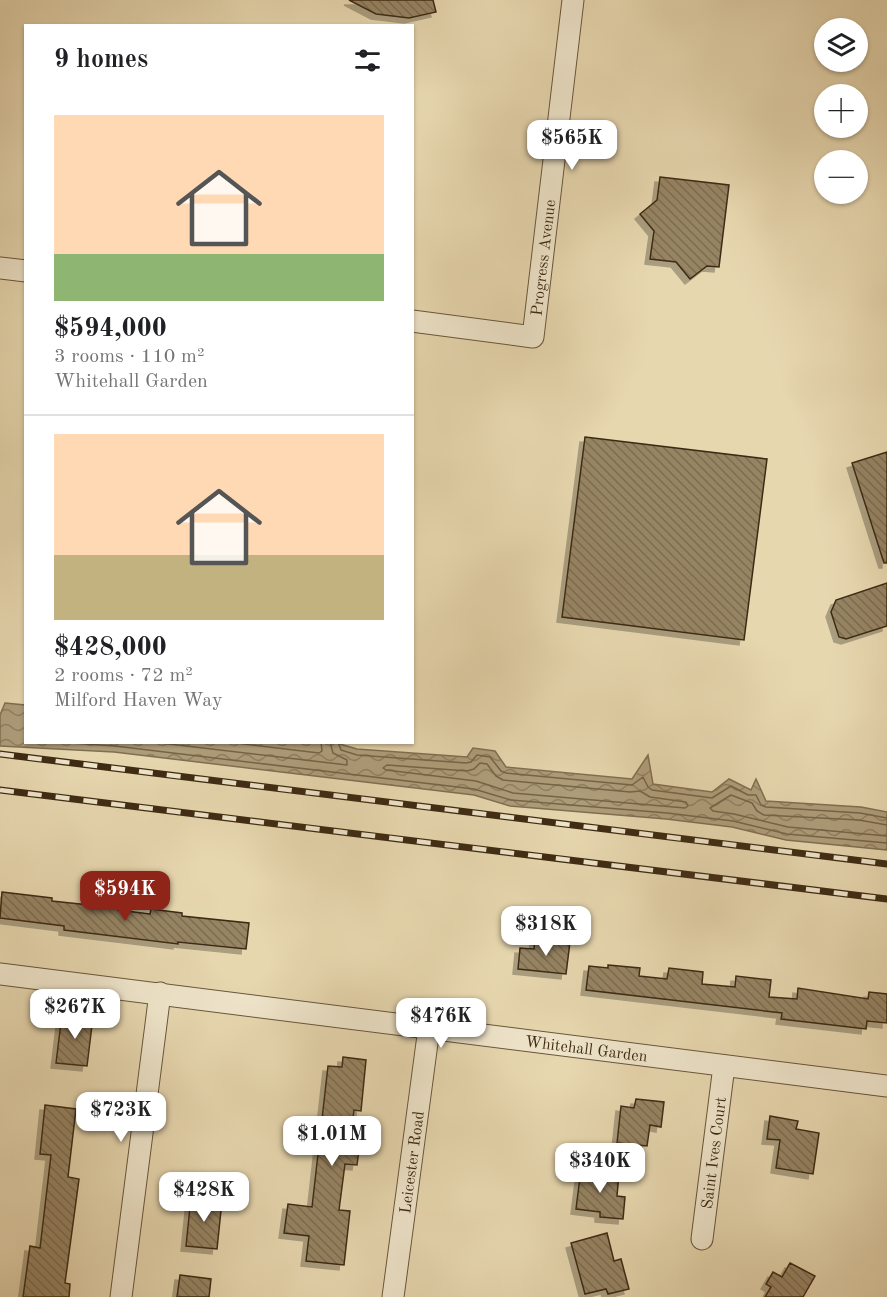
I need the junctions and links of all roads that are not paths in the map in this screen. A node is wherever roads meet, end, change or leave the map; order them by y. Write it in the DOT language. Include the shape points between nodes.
graph roads {
  1 [pos="573,0"];
  2 [pos="0,268"];
  3 [pos="24,271"];
  4 [pos="414,321"];
  5 [pos="0,974"];
  6 [pos="160,993"];
  7 [pos="429,1028"];
  8 [pos="724,1066"];
  9 [pos="887,1086"];
  10 [pos="702,1239"];
  11 [pos="121,1297"];
  12 [pos="393,1297"];
  1 -- 4 [label="street, Progress Avenue" via="533,337"];
  2 -- 3 [label="street"];
  5 -- 6 [label="street, Whitehall Garden"];
  6 -- 7 [label="street, Whitehall Garden"];
  6 -- 11 [label="street"];
  7 -- 8 [label="street, Whitehall Garden"];
  7 -- 12 [label="street, Leicester Road"];
  8 -- 9 [label="street, Whitehall Garden"];
  8 -- 10 [label="street, Saint Ives Court"];
}
